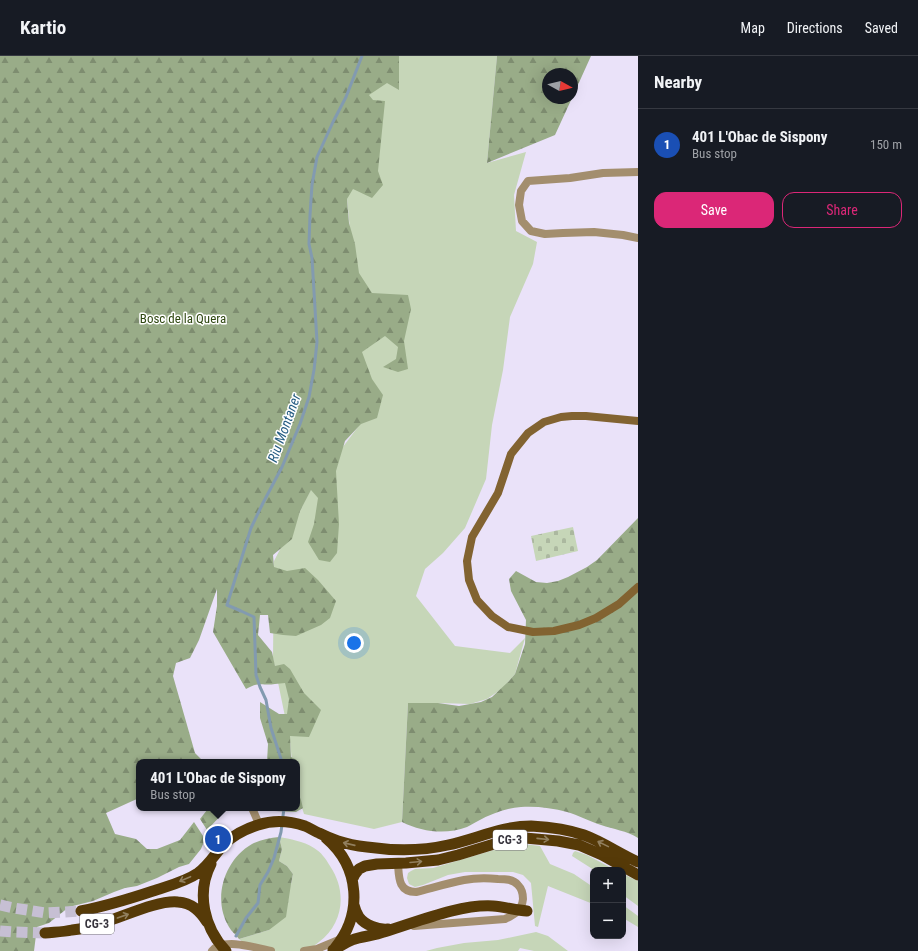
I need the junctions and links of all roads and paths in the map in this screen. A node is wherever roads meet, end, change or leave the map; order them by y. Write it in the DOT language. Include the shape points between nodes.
graph roads {
  1 [pos="638,172"];
  2 [pos="638,238"];
  3 [pos="638,421"];
  4 [pos="638,587"];
  5 [pos="253,811"];
  6 [pos="259,824"];
  7 [pos="320,834"];
  8 [pos="215,856"];
  9 [pos="638,862"];
  10 [pos="398,864"];
  11 [pos="638,875"];
  12 [pos="352,880"];
  13 [pos="354,905"];
  14 [pos="80,910"];
  15 [pos="527,911"];
  16 [pos="207,922"];
  17 [pos="397,928"];
  18 [pos="44,933"];
  19 [pos="219,949"];
  20 [pos="271,951"];
  21 [pos="304,951"];
  22 [pos="333,951"];
  1 -- 2 [label="street" via="528,181 520,191 519,205 522,221 531,231 545,234 594,232"];
  3 -- 4 [label="main road" via="586,416 561,417 544,422 528,433 511,454 498,493 472,537 467,561 469,580 477,600 492,616 508,627 533,632 554,631 596,618 619,604"];
  5 -- 6 [label="street"];
  6 -- 7 [label="highway, CG-3" via="291,822 306,826"];
  6 -- 8 [label="highway, CG-3" via="234,836"];
  9 -- 7 [label="highway, CG-3, one-way" via="584,835 529,826 510,828 448,845 409,850 352,845"];
  7 -- 12 [label="highway, CG-3" via="333,844 341,855"];
  8 -- 14 [label="highway, CG-3, one-way" via="199,873 176,883 99,908"];
  8 -- 16 [label="highway, CG-3" via="203,891"];
  10 -- 11 [label="highway, CG-3, one-way" via="438,860 504,841 536,838 579,845"];
  10 -- 12 [label="highway, CG-3" via="365,866 359,869"];
  10 -- 21 [label="street" via="400,883 408,892 465,879 507,879 519,886 523,900 521,907 514,915 505,919 416,925 371,932"];
  12 -- 13 [label="highway, CG-3"];
  13 -- 17 [label="highway" via="358,916 364,922 385,929"];
  13 -- 22 [label="highway, CG-3" via="348,929"];
  15 -- 17 [label="highway" via="494,906 479,907 435,916"];
  18 -- 16 [label="highway, CG-3, one-way" via="86,927 171,902 194,906"];
  16 -- 19 [label="highway, CG-3"];
  17 -- 22 [label="highway" via="352,940"];
  19 -- 20 [label="street" via="215,947 231,944"];
}
